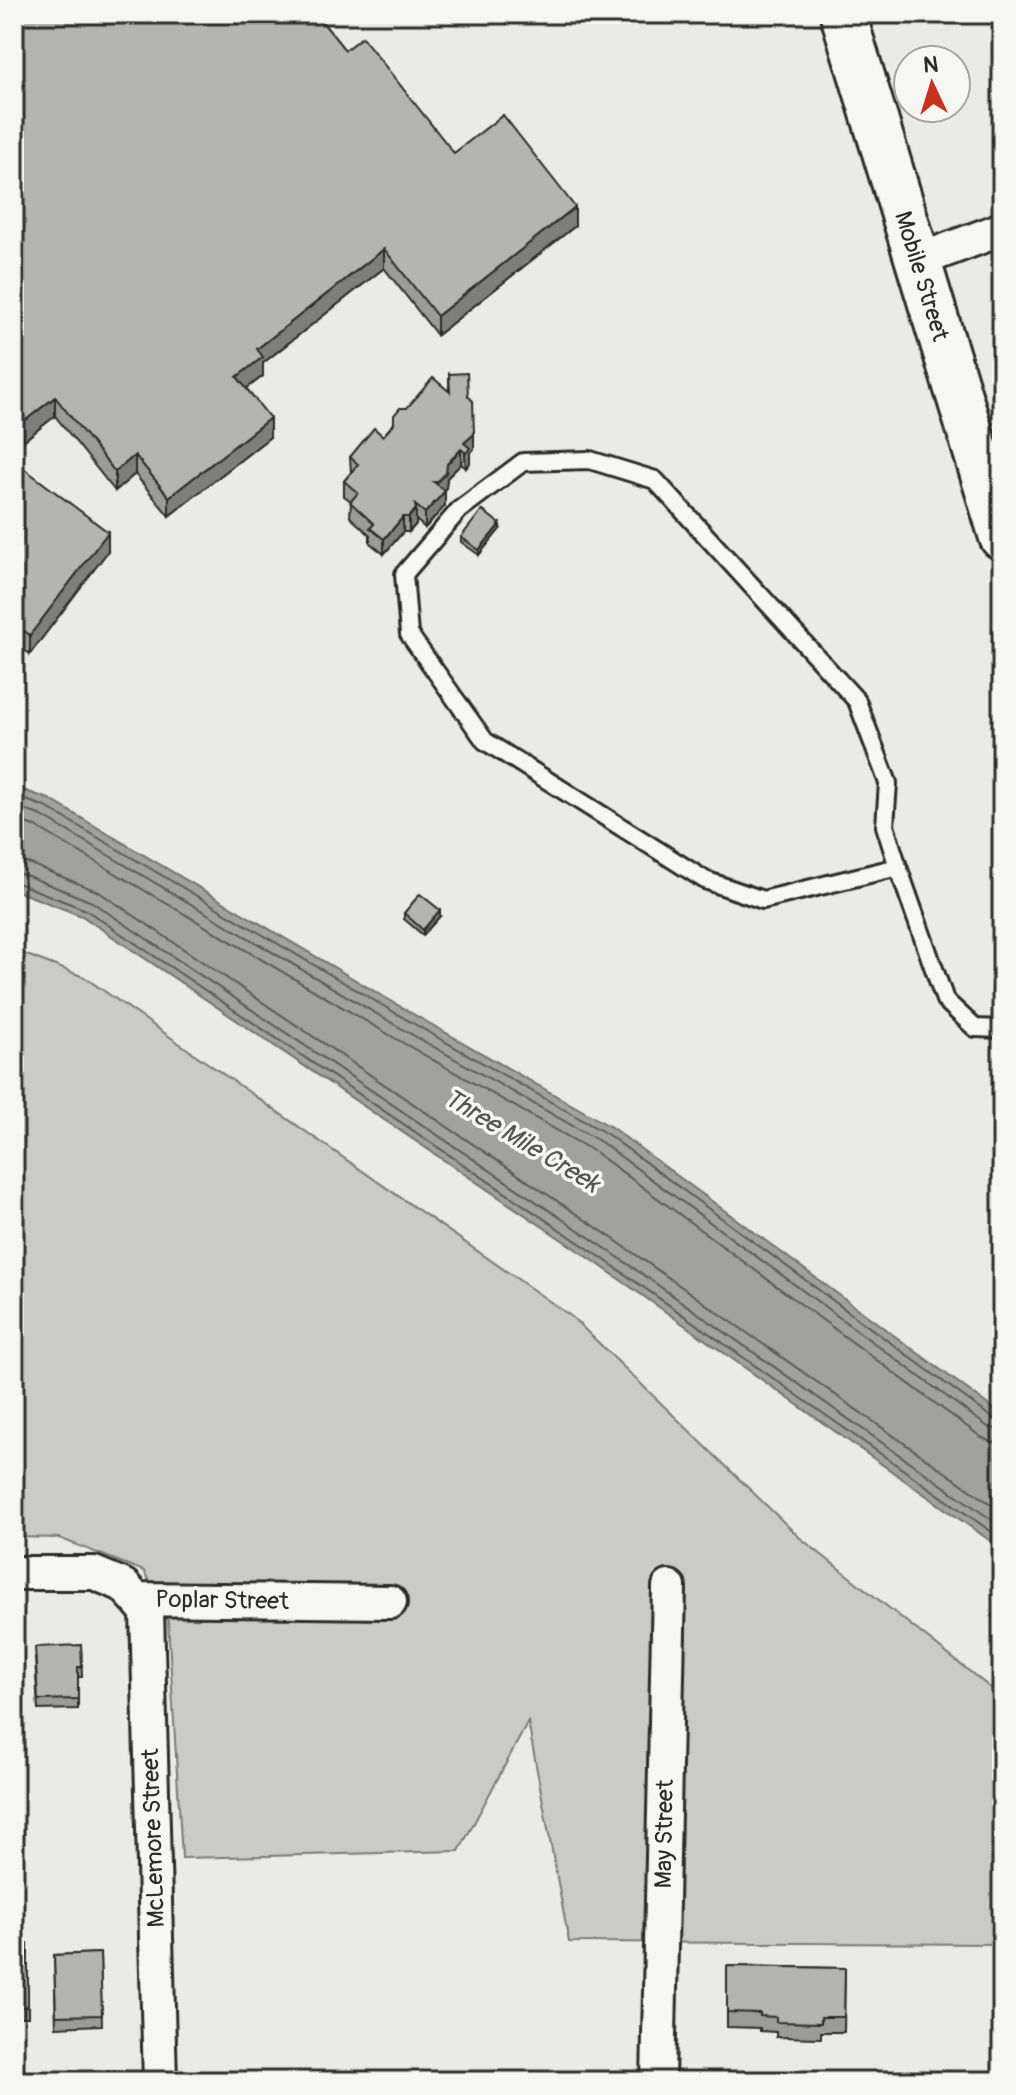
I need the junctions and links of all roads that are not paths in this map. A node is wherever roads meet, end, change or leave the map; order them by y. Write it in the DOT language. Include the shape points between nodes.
graph roads {
  1 [pos="843,14"];
  2 [pos="1002,229"];
  3 [pos="917,261"];
  4 [pos="1002,537"];
  5 [pos="898,867"];
  6 [pos="1002,1029"];
  7 [pos="14,1573"];
  8 [pos="669,1587"];
  9 [pos="136,1599"];
  10 [pos="390,1602"];
  11 [pos="160,2081"];
  12 [pos="658,2081"];
  1 -- 3 [label="street, Mobile Street"];
  2 -- 3 [label="street"];
  3 -- 4 [label="street, Mobile Street"];
  5 -- 5 [label="lane" via="885,826 888,783 857,701 655,480 590,460 523,462 459,510 404,574 409,634 485,741 705,880 763,900"];
  5 -- 6 [label="lane" via="945,1000 975,1028"];
  7 -- 9 [label="street, Poplar Street" via="94,1573 123,1585"];
  8 -- 12 [label="street, May Street"];
  9 -- 10 [label="street, Poplar Street"];
  9 -- 11 [label="street, McLemore Street" via="147,1612"];
}
